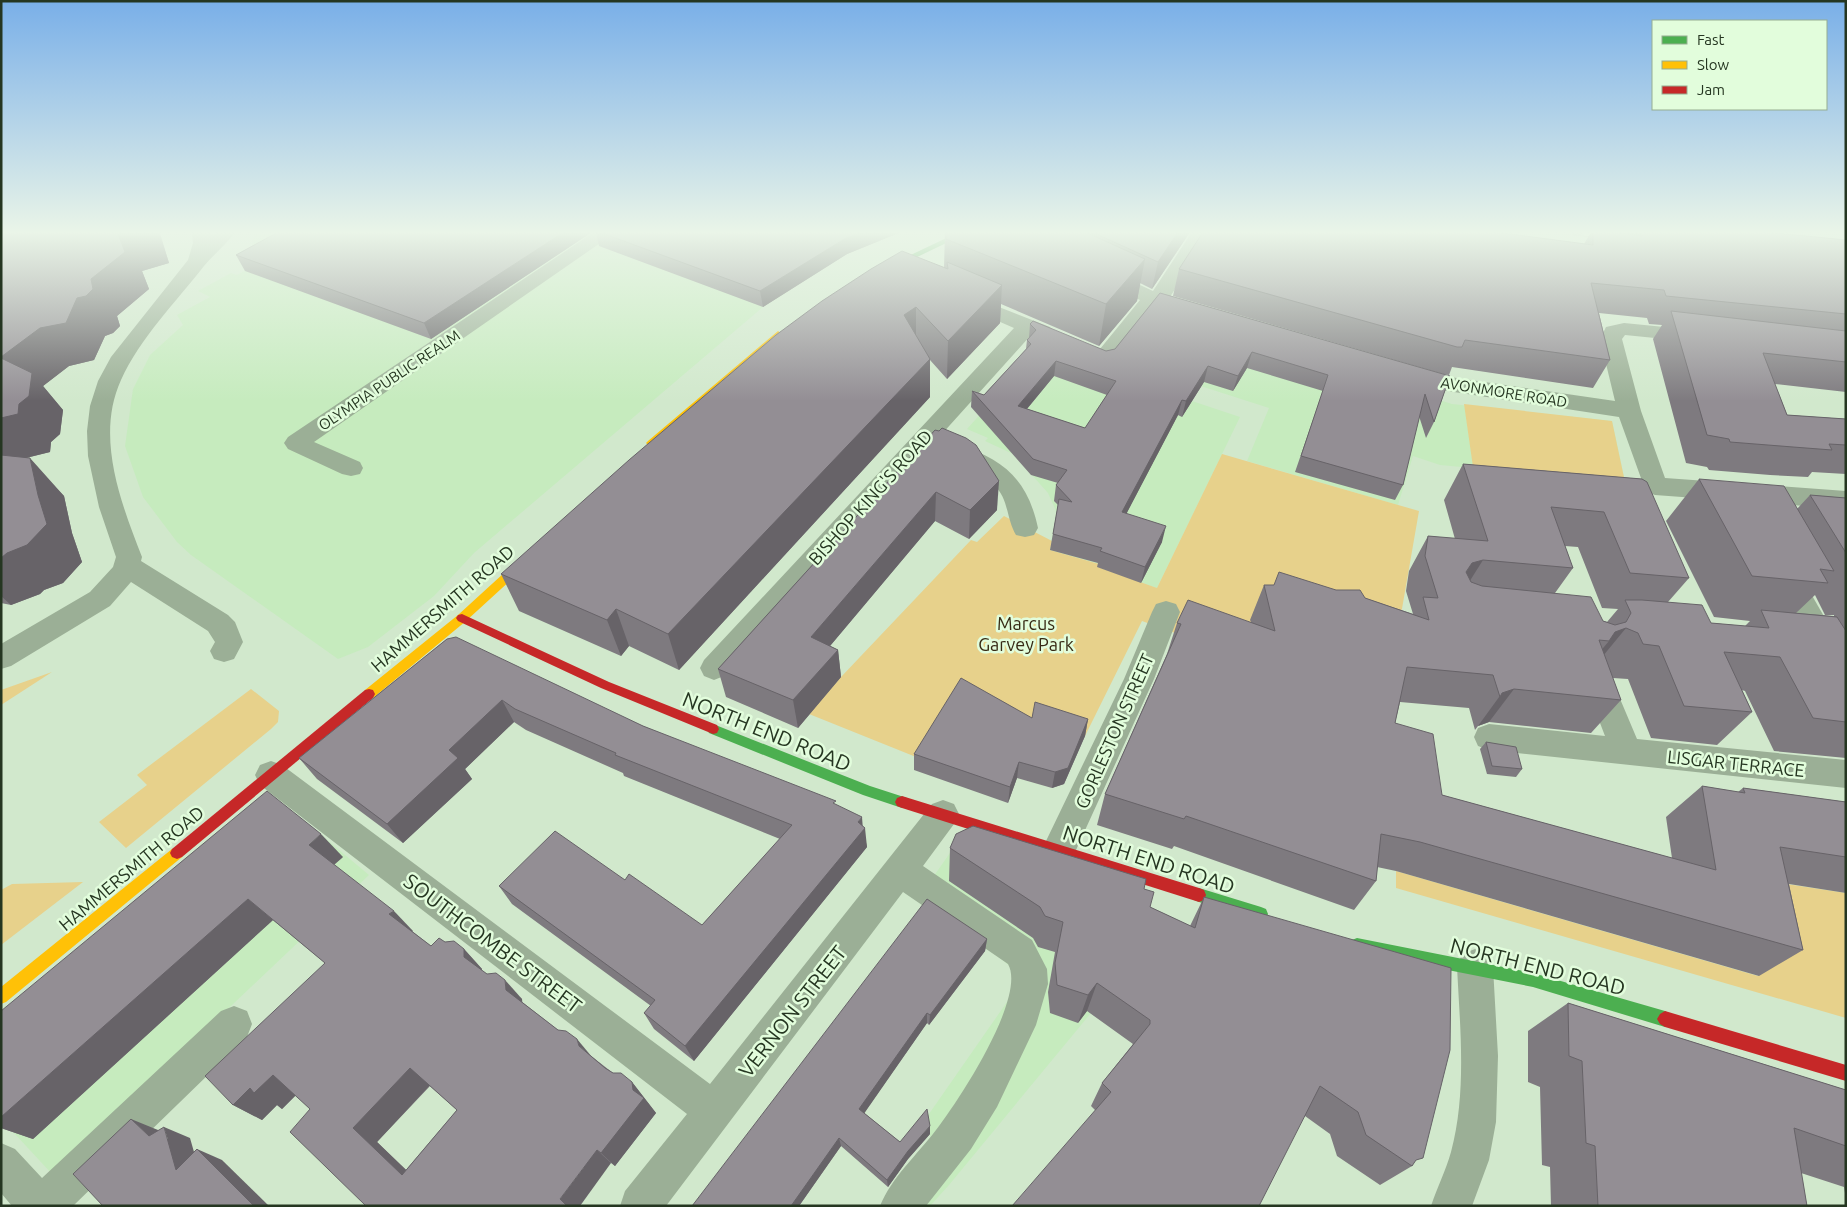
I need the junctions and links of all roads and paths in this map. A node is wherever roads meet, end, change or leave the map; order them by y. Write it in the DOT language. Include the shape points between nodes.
graph roads {
  1 [pos="177,288"];
  2 [pos="523,288"];
  3 [pos="1132,288"];
  4 [pos="1162,288"];
  5 [pos="950,292"];
  6 [pos="1154,299"];
  7 [pos="1209,314"];
  8 [pos="1027,326"];
  9 [pos="786,328"];
  10 [pos="1712,338"];
  11 [pos="1395,369"];
  12 [pos="1629,411"];
  13 [pos="923,439"];
  14 [pos="644,450"];
  15 [pos="351,468"];
  16 [pos="1742,493"];
  17 [pos="1846,500"];
  18 [pos="1756,519"];
  19 [pos="1025,528"];
  20 [pos="540,546"];
  21 [pos="1775,554"];
  22 [pos="128,564"];
  23 [pos="1166,612"];
  24 [pos="462,618"];
  25 [pos="1793,638"];
  26 [pos="1834,641"];
  27 [pos="224,651"];
  28 [pos="1,658"];
  29 [pos="714,668"];
  30 [pos="1597,676"];
  31 [pos="1489,737"];
  32 [pos="1626,751"];
  33 [pos="1846,774"];
  34 [pos="272,775"];
  35 [pos="943,814"];
  36 [pos="1059,850"];
  37 [pos="901,871"];
  38 [pos="1275,919"];
  39 [pos="1349,942"];
  40 [pos="1474,967"];
  41 [pos="1,997"];
  42 [pos="234,1024"];
  43 [pos="1846,1073"];
  44 [pos="714,1111"];
  45 [pos="1,1162"];
  46 [pos="42,1206"];
  47 [pos="640,1206"];
  48 [pos="900,1206"];
  49 [pos="1452,1206"];
  1 -- 22 [label="street" via="122,357 101,404 97,450 110,506 129,557"];
  2 -- 15 [label="street, OLYMPIA PUBLIC REALM" via="296,443"];
  3 -- 6 [label="street"];
  4 -- 6 [label="street"];
  5 -- 8 [label="street"];
  6 -- 7 [label="street"];
  6 -- 8 [label="street" via="1104,358"];
  8 -- 13 [label="street, BISHOP KING'S ROAD"];
  9 -- 14 [label="main road"];
  10 -- 12 [label="street" via="1636,329 1614,332 1611,339"];
  11 -- 12 [label="street, AVONMORE ROAD" via="1441,383"];
  12 -- 16 [label="street" via="1655,486"];
  13 -- 19 [label="street" via="990,467 1018,498"];
  13 -- 29 [label="street, BISHOP KING'S ROAD"];
  16 -- 17 [label="street"];
  16 -- 18 [label="street"];
  20 -- 24 [label="main road, HAMMERSMITH ROAD"];
  21 -- 26 [label="street"];
  22 -- 27 [label="street" via="202,611 225,630 229,642"];
  22 -- 28 [label="street" via="100,599"];
  23 -- 36 [label="street, GORLESTON STREET" via="1139,679"];
  24 -- 34 [label="main road, HAMMERSMITH ROAD"];
  24 -- 35 [label="main road, NORTH END ROAD" via="530,652 681,717 868,791"];
  25 -- 26 [label="street"];
  30 -- 32 [label="street"];
  31 -- 32 [label="street, LISGAR TERRACE"];
  32 -- 33 [label="street, LISGAR TERRACE"];
  34 -- 41 [label="main road, HAMMERSMITH ROAD"];
  34 -- 44 [label="street, SOUTHCOMBE STREET"];
  35 -- 36 [label="main road, NORTH END ROAD"];
  35 -- 37 [label="street, VERNON STREET"];
  36 -- 38 [label="main road, NORTH END ROAD"];
  37 -- 44 [label="street, VERNON STREET"];
  37 -- 48 [label="street" via="1020,952 1029,970 1029,993 1019,1022 964,1125"];
  39 -- 40 [label="main road, NORTH END ROAD"];
  40 -- 43 [label="main road, NORTH END ROAD" via="1533,980"];
  40 -- 49 [label="street" via="1479,1043 1478,1107 1472,1146"];
  42 -- 46 [label="street"];
  44 -- 47 [label="street, VERNON STREET"];
  45 -- 46 [label="street"];
}
